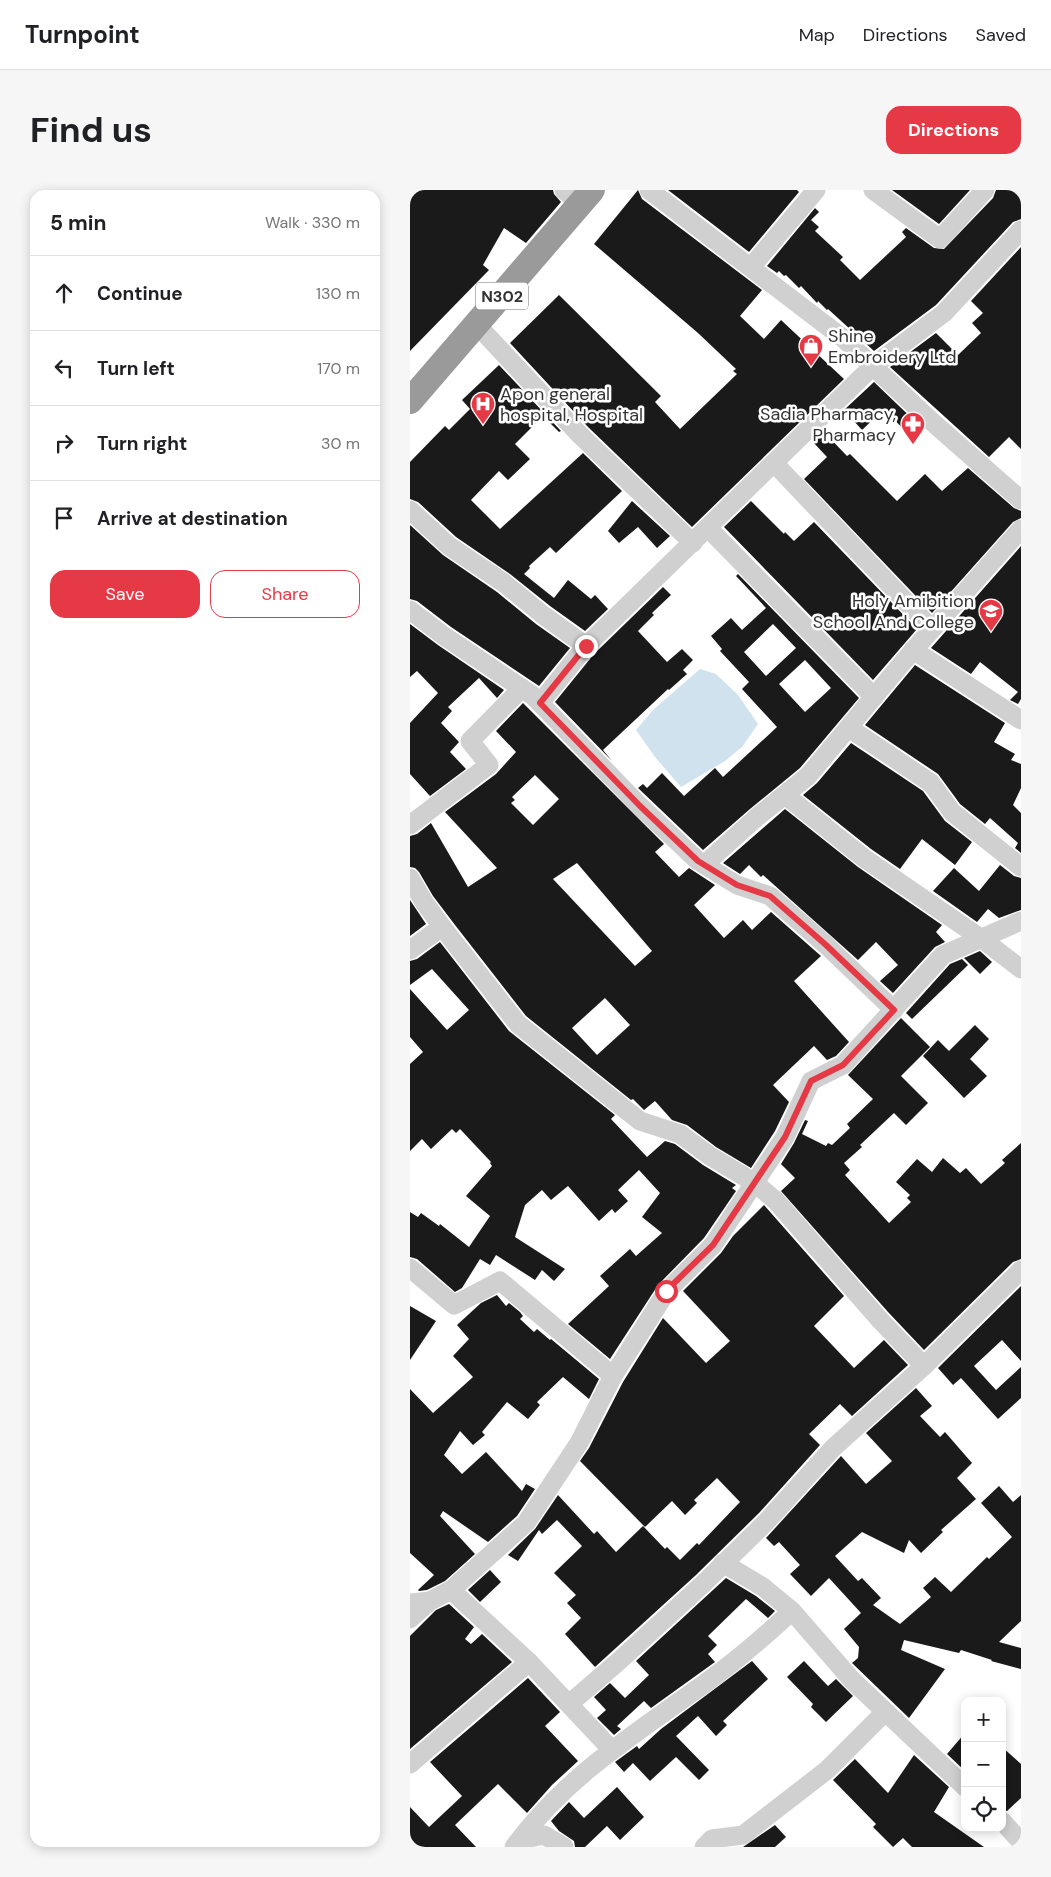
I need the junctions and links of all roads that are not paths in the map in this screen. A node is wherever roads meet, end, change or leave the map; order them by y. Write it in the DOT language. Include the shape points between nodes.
graph roads {
  1 [pos="649,190"];
  2 [pos="816,190"];
  3 [pos="873,190"];
  4 [pos="985,190"];
  5 [pos="579,195"];
  6 [pos="1021,230"];
  7 [pos="751,267"];
  8 [pos="477,325"];
  9 [pos="872,366"];
  10 [pos="410,401"];
  11 [pos="774,463"];
  12 [pos="1021,500"];
  13 [pos="410,510"];
  14 [pos="708,528"];
  15 [pos="1021,528"];
  16 [pos="693,543"];
  17 [pos="410,610"];
  18 [pos="932,629"];
  19 [pos="586,646"];
  20 [pos="913,650"];
  21 [pos="522,688"];
  22 [pos="874,697"];
  23 [pos="540,703"];
  24 [pos="1021,720"];
  25 [pos="849,728"];
  26 [pos="785,795"];
  27 [pos="410,825"];
  28 [pos="705,864"];
  29 [pos="1021,867"];
  30 [pos="410,878"];
  31 [pos="1021,921"];
  32 [pos="442,927"];
  33 [pos="982,939"];
  34 [pos="410,950"];
  35 [pos="1021,969"];
  36 [pos="894,1010"];
  37 [pos="755,1183"];
  38 [pos="410,1268"];
  39 [pos="1021,1270"];
  40 [pos="924,1366"];
  41 [pos="612,1376"];
  42 [pos="723,1563"];
  43 [pos="451,1590"];
  44 [pos="430,1601"];
  45 [pos="410,1603"];
  46 [pos="792,1611"];
  47 [pos="410,1619"];
  48 [pos="529,1662"];
  49 [pos="569,1704"];
  50 [pos="885,1712"];
  51 [pos="611,1749"];
  52 [pos="410,1764"];
  53 [pos="961,1783"];
  54 [pos="1006,1825"];
  55 [pos="1021,1842"];
  56 [pos="517,1843"];
  57 [pos="564,1847"];
  58 [pos="704,1847"];
  1 -- 7 [label="street"];
  2 -- 7 [label="street"];
  3 -- 4 [label="street" via="940,239"];
  5 -- 8 [label="highway, N302"];
  6 -- 9 [label="street" via="944,313"];
  7 -- 9 [label="street" via="844,339"];
  8 -- 10 [label="highway, N302"];
  8 -- 16 [label="street" via="580,435"];
  9 -- 11 [label="street"];
  9 -- 12 [label="street"];
  11 -- 14 [label="street"];
  11 -- 18 [label="street"];
  13 -- 19 [label="street" via="449,546 504,583"];
  14 -- 16 [label="street"];
  14 -- 22 [label="street"];
  15 -- 18 [label="street"];
  16 -- 19 [label="street"];
  17 -- 21 [label="street"];
  18 -- 20 [label="street"];
  19 -- 23 [label="street"];
  20 -- 22 [label="street"];
  20 -- 24 [label="street"];
  21 -- 23 [label="street"];
  21 -- 27 [label="street" via="470,741 488,766"];
  22 -- 25 [label="street"];
  23 -- 28 [label="street" via="640,806"];
  25 -- 26 [label="street" via="808,776"];
  25 -- 29 [label="street" via="931,783 952,812"];
  26 -- 28 [label="street"];
  26 -- 33 [label="street" via="864,858"];
  28 -- 36 [label="street" via="737,885 770,896"];
  30 -- 32 [label="street"];
  31 -- 33 [label="street"];
  32 -- 34 [label="street"];
  32 -- 37 [label="street" via="518,1024 640,1121 680,1134"];
  33 -- 35 [label="street"];
  33 -- 36 [label="street" via="943,955"];
  36 -- 37 [label="street" via="843,1065 811,1081 785,1137"];
  37 -- 40 [label="street" via="776,1201"];
  37 -- 41 [label="street" via="713,1245 666,1291"];
  38 -- 41 [label="street" via="454,1305 500,1281"];
  39 -- 40 [label="street"];
  40 -- 42 [label="street" via="833,1448 767,1521"];
  41 -- 43 [label="street" via="579,1443 526,1523"];
  42 -- 46 [label="street" via="763,1587"];
  42 -- 49 [label="street"];
  43 -- 44 [label="street"];
  43 -- 48 [label="street"];
  44 -- 45 [label="street"];
  44 -- 47 [label="street"];
  46 -- 50 [label="street" via="852,1680"];
  46 -- 51 [label="street" via="706,1683"];
  48 -- 49 [label="street"];
  48 -- 52 [label="street"];
  49 -- 51 [label="street"];
  50 -- 53 [label="street"];
  50 -- 58 [label="street" via="827,1770 743,1836 712,1838"];
  51 -- 56 [label="street" via="544,1810"];
  54 -- 55 [label="street"];
  56 -- 57 [label="street" via="544,1834"];
}
